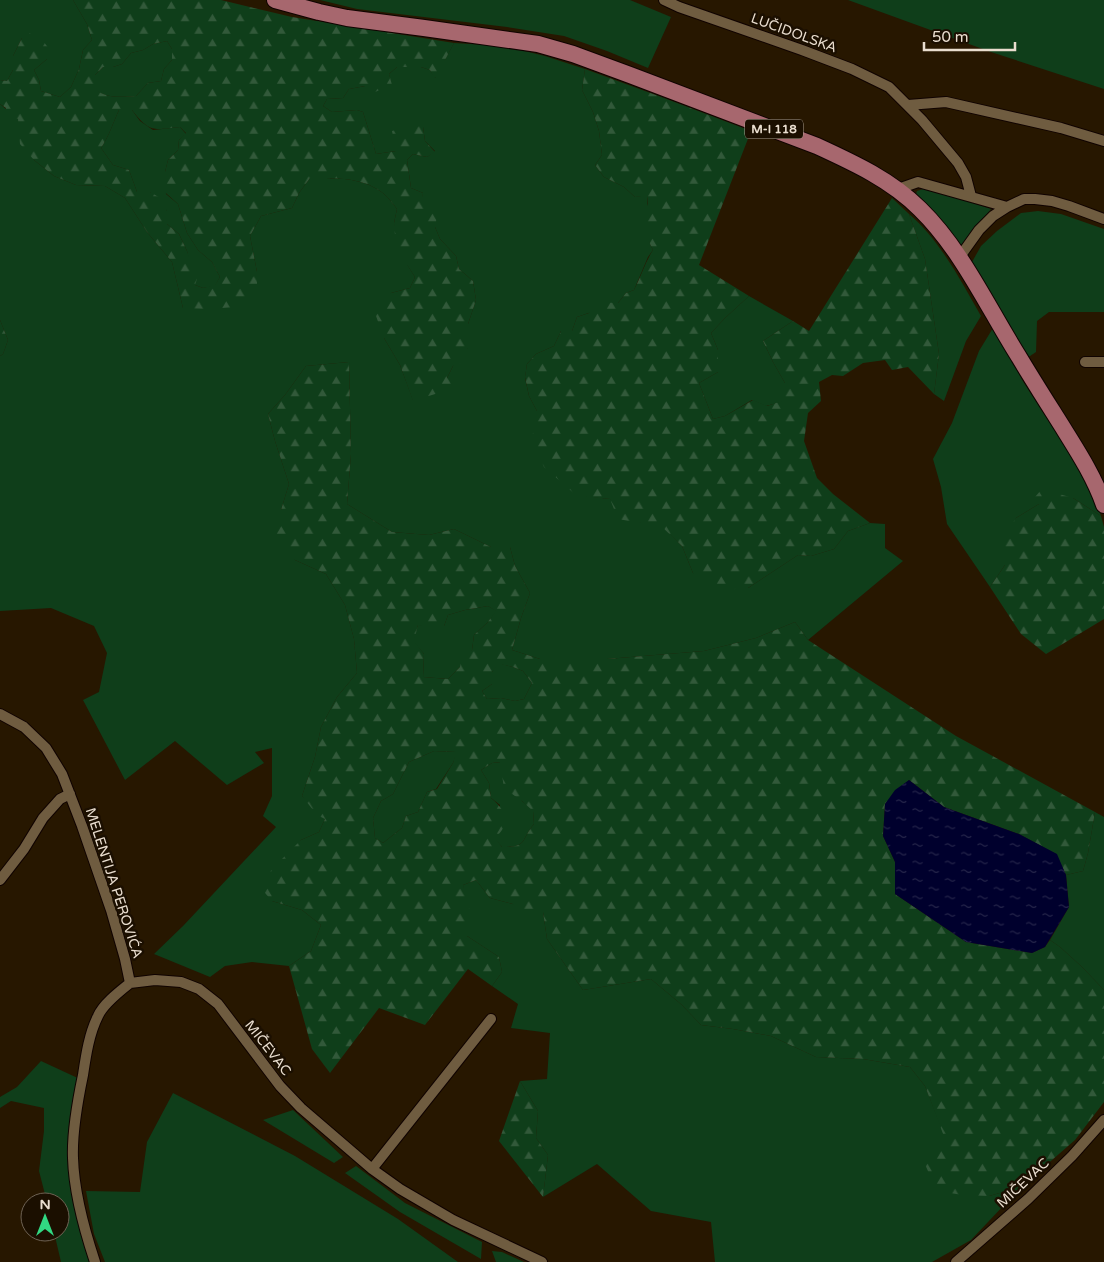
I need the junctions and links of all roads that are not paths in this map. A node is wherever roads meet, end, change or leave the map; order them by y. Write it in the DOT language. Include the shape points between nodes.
graph roads {
  1 [pos="275,0"];
  2 [pos="664,0"];
  3 [pos="908,105"];
  4 [pos="1104,141"];
  5 [pos="898,189"];
  6 [pos="971,196"];
  7 [pos="1007,207"];
  8 [pos="1104,219"];
  9 [pos="959,258"];
  10 [pos="1085,362"];
  11 [pos="1104,362"];
  12 [pos="1103,502"];
  13 [pos="0,714"];
  14 [pos="70,794"];
  15 [pos="0,880"];
  16 [pos="130,983"];
  17 [pos="491,1019"];
  18 [pos="1104,1120"];
  19 [pos="372,1169"];
  20 [pos="95,1262"];
  21 [pos="542,1262"];
  22 [pos="956,1262"];
  1 -- 5 [label="main road, M-I 118" via="347,18 538,44 573,54 817,146"];
  2 -- 3 [label="street, LUČIDOLSKA" via="852,69 889,87"];
  3 -- 4 [label="street" via="946,102 1062,128"];
  3 -- 6 [label="street, LUČIDOLSKA" via="958,163"];
  5 -- 6 [label="street" via="918,182"];
  5 -- 9 [label="main road, M-I 118" via="921,210"];
  6 -- 7 [label="street"];
  7 -- 8 [label="street" via="1024,200 1043,200"];
  7 -- 9 [label="street" via="979,230"];
  9 -- 12 [label="main road, M-I 118" via="1080,456"];
  10 -- 11 [label="street"];
  13 -- 14 [label="street, MELENTIJA PEROVIĆA" via="24,727 46,748"];
  14 -- 15 [label="street, MELENTIJA PEROVIĆA" via="60,799 44,818"];
  14 -- 16 [label="street, MELENTIJA PEROVIĆA" via="111,910"];
  16 -- 19 [label="street, MIČEVAC" via="155,980 182,982 199,989 218,1004 280,1086 301,1108"];
  16 -- 20 [label="street" via="98,1014 85,1062 75,1131 76,1191"];
  17 -- 19 [label="street"];
  18 -- 22 [label="street, MIČEVAC" via="1028,1199"];
  19 -- 21 [label="street, MIČEVAC" via="453,1220"];
}
